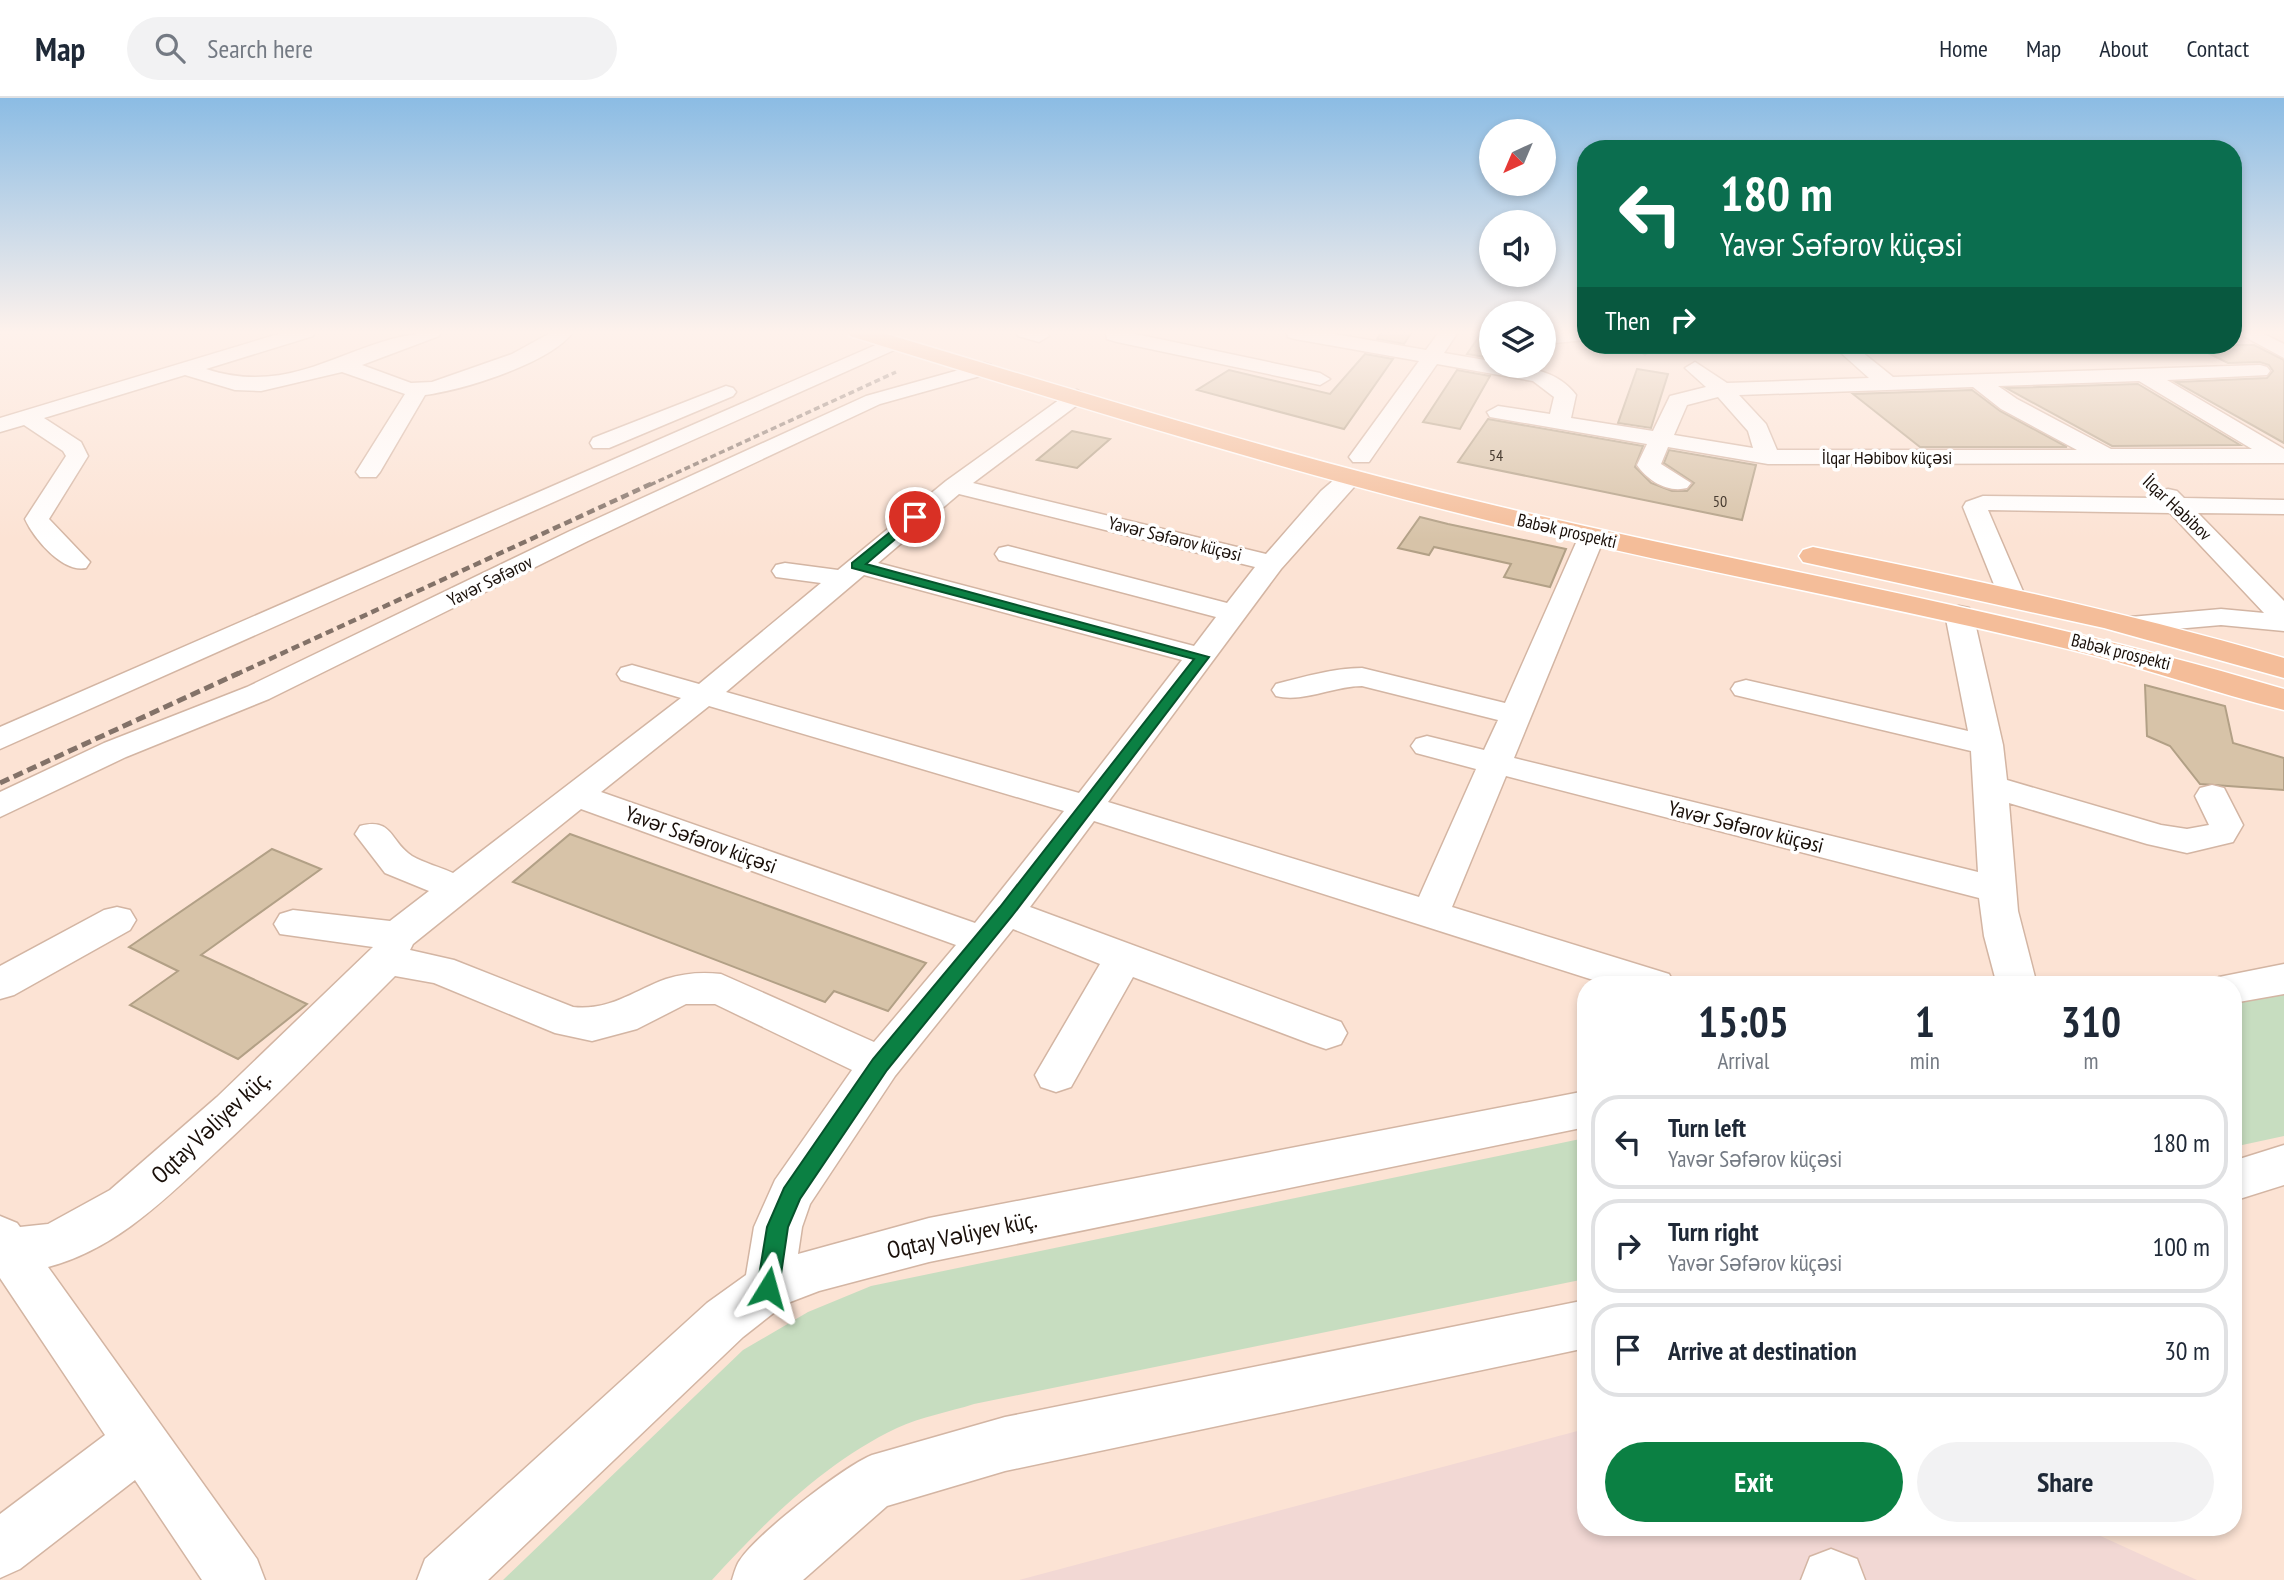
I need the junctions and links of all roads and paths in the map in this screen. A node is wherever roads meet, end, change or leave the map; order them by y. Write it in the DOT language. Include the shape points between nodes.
graph roads {
  1 [pos="79,401"];
  2 [pos="411,401"];
  3 [pos="702,401"];
  4 [pos="740,401"];
  5 [pos="870,401"];
  6 [pos="1070,401"];
  7 [pos="1097,401"];
  8 [pos="1144,401"];
  9 [pos="1403,401"];
  10 [pos="1505,401"];
  11 [pos="1564,401"];
  12 [pos="1678,401"];
  13 [pos="1733,401"];
  14 [pos="2005,401"];
  15 [pos="2187,401"];
  16 [pos="1499,412"];
  17 [pos="27,417"];
  18 [pos="1559,422"];
  19 [pos="0,425"];
  20 [pos="1483,432"];
  21 [pos="1659,439"];
  22 [pos="601,443"];
  23 [pos="1768,457"];
  24 [pos="2109,457"];
  25 [pos="2282,457"];
  26 [pos="1355,468"];
  27 [pos="368,472"];
  28 [pos="1679,483"];
  29 [pos="954,486"];
  30 [pos="2177,504"];
  31 [pos="2284,507"];
  32 [pos="1592,536"];
  33 [pos="1008,554"];
  34 [pos="77,562"];
  35 [pos="1272,563"];
  36 [pos="785,571"];
  37 [pos="849,572"];
  38 [pos="2011,596"];
  39 [pos="1235,614"];
  40 [pos="1959,614"];
  41 [pos="2284,617"];
  42 [pos="2284,623"];
  43 [pos="2130,625"];
  44 [pos="1203,657"];
  45 [pos="2284,668"];
  46 [pos="632,674"];
  47 [pos="1746,689"];
  48 [pos="1287,690"];
  49 [pos="706,694"];
  50 [pos="2284,700"];
  51 [pos="1513,714"];
  52 [pos="0,739"];
  53 [pos="1987,745"];
  54 [pos="1427,746"];
  55 [pos="1496,764"];
  56 [pos="1991,786"];
  57 [pos="575,795"];
  58 [pos="2212,796"];
  59 [pos="0,806"];
  60 [pos="1085,806"];
  61 [pos="372,834"];
  62 [pos="456,888"];
  63 [pos="1997,890"];
  64 [pos="1006,912"];
  65 [pos="1431,913"];
  66 [pos="117,920"];
  67 [pos="293,924"];
  68 [pos="982,940"];
  69 [pos="392,948"];
  70 [pos="1124,958"];
  71 [pos="1627,976"];
  72 [pos="2013,976"];
  73 [pos="2284,979"];
  74 [pos="0,984"];
  75 [pos="2242,986"];
  76 [pos="1326,1033"];
  77 [pos="880,1065"];
  78 [pos="1056,1075"];
  79 [pos="1577,1112"];
  80 [pos="2284,1165"];
  81 [pos="2242,1178"];
  82 [pos="3,1247"];
  83 [pos="768,1288"];
  84 [pos="1577,1326"];
  85 [pos="140,1442"];
  86 [pos="0,1549"];
  87 [pos="236,1580"];
  88 [pos="446,1580"];
  89 [pos="761,1580"];
  90 [pos="1830,1580"];
  91 [pos="1836,1580"];
  1 -- 17 [label="street"];
  2 -- 27 [label="street"];
  3 -- 22 [label="street"];
  4 -- 52 [label="street"];
  5 -- 59 [label="street, Yavər Səfərov" via="579,536 270,687 115,750"];
  6 -- 29 [label="street"];
  7 -- 26 [label="main road, Babək prospekti"];
  8 -- 26 [label="main road, Babək prospekti"];
  9 -- 26 [label="street, Yavər Səfərov küçəsi"];
  10 -- 16 [label="street"];
  11 -- 18 [label="street"];
  12 -- 21 [label="street"];
  13 -- 23 [label="street" via="1758,429"];
  14 -- 24 [label="street, İlqar Həbibov"];
  15 -- 25 [label="street"];
  16 -- 18 [label="street, İlqar Həbibov küçəsi"];
  16 -- 20 [label="street"];
  17 -- 19 [label="street"];
  17 -- 34 [label="street" via="73,447 77,456 37,519"];
  18 -- 21 [label="street, İlqar Həbibov küçəsi"];
  21 -- 23 [label="street, İlqar Həbibov küçəsi"];
  21 -- 28 [label="street" via="1649,465 1658,475"];
  23 -- 24 [label="street, İlqar Həbibov küçəsi"];
  24 -- 25 [label="street, İlqar Həbibov küçəsi"];
  24 -- 30 [label="street, İlqar Həbibov" via="2133,468"];
  26 -- 32 [label="main road, Babək prospekti"];
  26 -- 35 [label="street, Yavər Səfərov küçəsi"];
  26 -- 38 [label="main road, Babək prospekti"];
  29 -- 35 [label="street, Yavər Səfərov küçəsi"];
  29 -- 37 [label="street"];
  30 -- 31 [label="street"];
  30 -- 38 [label="street" via="2005,502 1975,507"];
  30 -- 41 [label="street, İlqar Həbibov"];
  32 -- 40 [label="main road, Babək prospekti"];
  32 -- 51 [label="street"];
  33 -- 39 [label="street"];
  35 -- 39 [label="street, Yavər Səfərov küçəsi"];
  36 -- 37 [label="street"];
  37 -- 44 [label="street"];
  37 -- 49 [label="street"];
  38 -- 43 [label="main road, Babək prospekti"];
  39 -- 44 [label="street, Yavər Səfərov küçəsi"];
  40 -- 50 [label="main road, Babək prospekti" via="2103,646"];
  40 -- 53 [label="street"];
  42 -- 43 [label="street" via="2221,617"];
  43 -- 45 [label="main road, Babək prospekti"];
  44 -- 60 [label="street, Yavər Səfərov küçəsi"];
  46 -- 49 [label="street"];
  47 -- 53 [label="street"];
  48 -- 51 [label="street" via="1362,677"];
  49 -- 57 [label="street"];
  49 -- 60 [label="street"];
  51 -- 55 [label="street"];
  53 -- 56 [label="street"];
  54 -- 55 [label="street, Yavər Səfərov küçəsi"];
  55 -- 63 [label="street, Yavər Səfərov küçəsi"];
  55 -- 65 [label="street"];
  56 -- 58 [label="street" via="2187,841 2221,834 2227,825"];
  56 -- 63 [label="street"];
  57 -- 62 [label="street, Oqtay Vəliyev küç."];
  57 -- 68 [label="street, Yavər Səfərov küçəsi"];
  60 -- 64 [label="street, Yavər Səfərov küçəsi"];
  60 -- 65 [label="street"];
  61 -- 62 [label="street" via="398,864"];
  62 -- 69 [label="street, Oqtay Vəliyev küç."];
  63 -- 72 [label="street"];
  64 -- 68 [label="street, Yavər Səfərov küçəsi"];
  64 -- 70 [label="street"];
  65 -- 71 [label="street"];
  66 -- 74 [label="street"];
  67 -- 69 [label="street"];
  68 -- 77 [label="street, Yavər Səfərov küçəsi"];
  69 -- 77 [label="street" via="569,1022 592,1025 623,1018 677,991 721,989"];
  69 -- 82 [label="street, Oqtay Vəliyev küç." via="232,1110 126,1205 51,1245"];
  70 -- 76 [label="street"];
  70 -- 78 [label="street"];
  73 -- 75 [label="street"];
  77 -- 83 [label="street, Yavər Səfərov küçəsi" via="791,1194 778,1227"];
  79 -- 83 [label="street, Oqtay Vəliyev küç." via="929,1240 818,1269"];
  80 -- 81 [label="street"];
  82 -- 85 [label="street, Oqtay Vəliyev küç."];
  83 -- 88 [label="street, Oqtay Vəliyev küç." via="725,1320"];
  84 -- 89 [label="street" via="1005,1444 872,1483"];
  85 -- 86 [label="street"];
  85 -- 87 [label="street, Oqtay Vəliyev küç."];
  90 -- 91 [label="street"];
}
